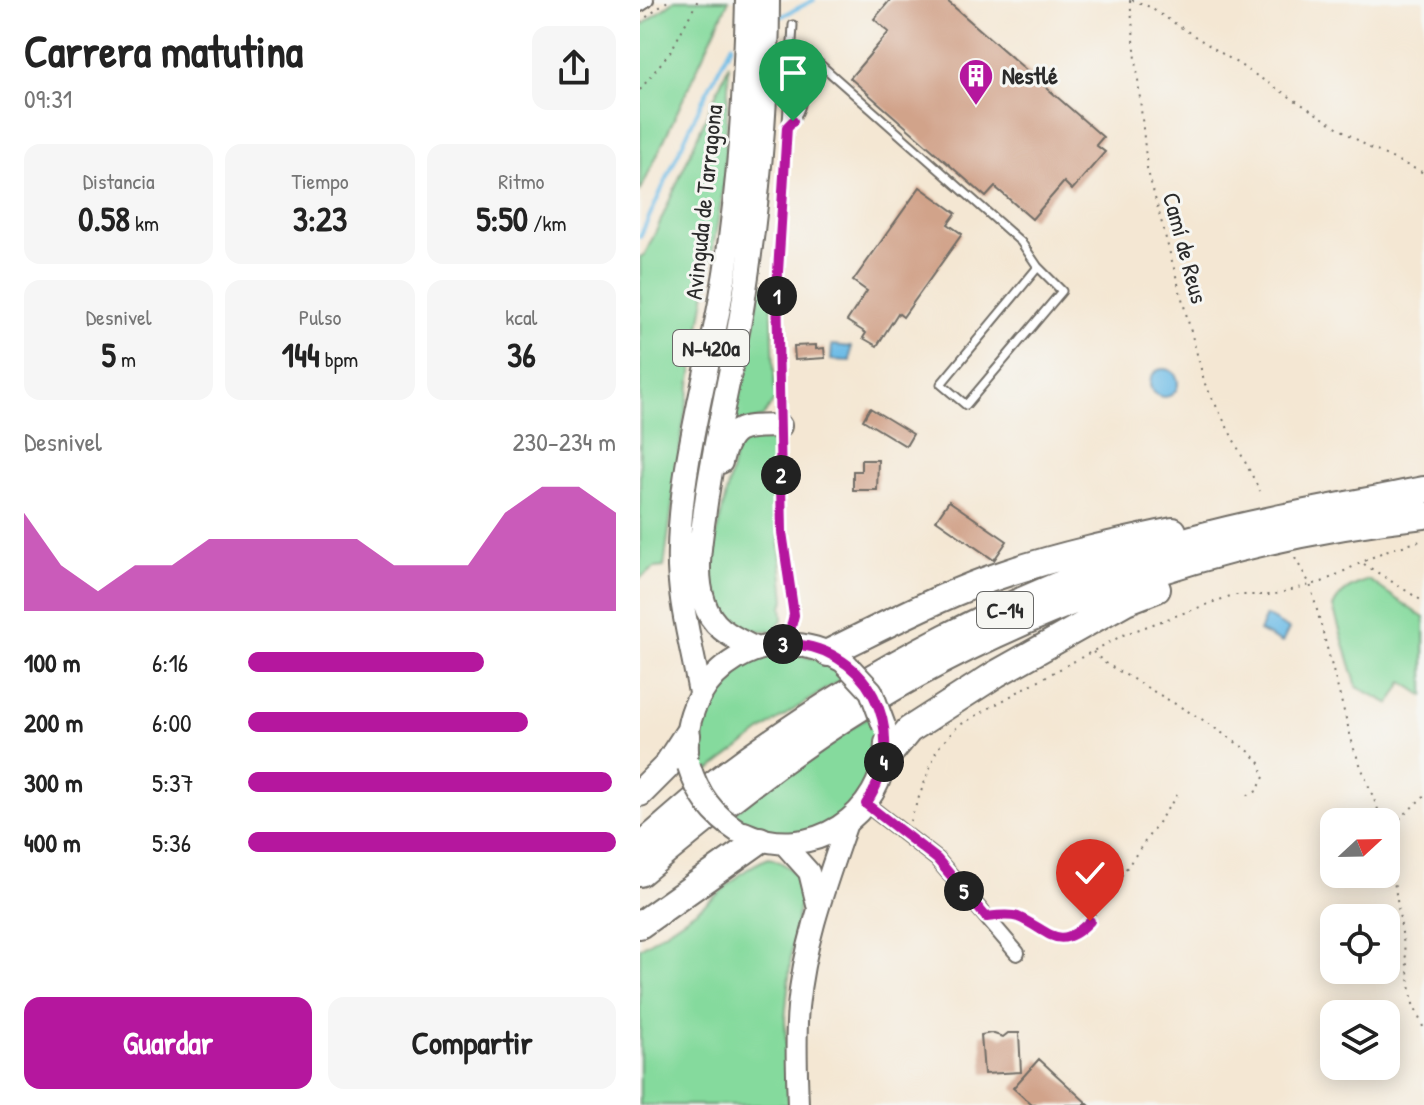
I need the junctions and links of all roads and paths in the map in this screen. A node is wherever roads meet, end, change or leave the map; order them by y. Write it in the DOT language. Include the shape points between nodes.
graph roads {
  1 [pos="646,0"];
  2 [pos="698,0"];
  3 [pos="747,0"];
  4 [pos="768,0"];
  5 [pos="1130,0"];
  6 [pos="640,4"];
  7 [pos="793,25"];
  8 [pos="640,90"];
  9 [pos="787,127"];
  10 [pos="1424,173"];
  11 [pos="1038,267"];
  12 [pos="780,426"];
  13 [pos="1424,488"];
  14 [pos="1260,491"];
  15 [pos="1424,515"];
  16 [pos="1424,540"];
  17 [pos="1247,548"];
  18 [pos="700,549"];
  19 [pos="1295,558"];
  20 [pos="1363,563"];
  21 [pos="1310,584"];
  22 [pos="1424,602"];
  23 [pos="779,644"];
  24 [pos="756,649"];
  25 [pos="1092,651"];
  26 [pos="836,658"];
  27 [pos="700,693"];
  28 [pos="687,735"];
  29 [pos="885,759"];
  30 [pos="640,793"];
  31 [pos="1177,795"];
  32 [pos="1246,796"];
  33 [pos="1424,796"];
  34 [pos="866,804"];
  35 [pos="1377,808"];
  36 [pos="1400,817"];
  37 [pos="847,823"];
  38 [pos="905,832"];
  39 [pos="760,838"];
  40 [pos="640,847"];
  41 [pos="640,873"];
  42 [pos="1395,888"];
  43 [pos="817,905"];
  44 [pos="986,917"];
  45 [pos="640,925"];
  46 [pos="1017,953"];
  47 [pos="1424,1029"];
  48 [pos="798,1105"];
  1 -- 6 [label="street"];
  2 -- 8 [label="path" via="672,49"];
  3 -- 27 [label="main road, Avinguda de Tarragona / N-420a" via="737,175 722,294 685,485 679,550 682,604"];
  4 -- 18 [label="main road, Avinguda de Tarragona / N-420a" via="760,172 745,292"];
  5 -- 10 [label="path" via="1146,5 1370,148"];
  5 -- 14 [label="path, Camí de Reus" via="1147,168 1205,384"];
  7 -- 9 [label="lane"];
  9 -- 11 [label="lane" via="800,112 812,57 1021,242"];
  9 -- 12 [label="lane" via="777,288"];
  11 -- 11 [label="lane" via="941,384 966,405 1062,291"];
  12 -- 18 [label="main road" via="739,429 725,442"];
  12 -- 23 [label="lane" via="782,532 794,615"];
  13 -- 26 [label="highway" via="1415,484 1309,500 1073,553 931,603"];
  13 -- 40 [label="highway, C-14" via="1191,540 1090,574 980,620 811,715 718,781"];
  15 -- 17 [label="highway, C-14"];
  16 -- 20 [label="path"];
  17 -- 29 [label="highway" via="1233,559 1126,601 996,674 909,730"];
  17 -- 41 [label="highway, C-14" via="1098,592 989,637 909,679 745,787"];
  18 -- 24 [label="main road, Avinguda de Tarragona / N-420a" via="701,589 709,615 727,635"];
  19 -- 21 [label="path"];
  20 -- 21 [label="path"];
  20 -- 22 [label="path"];
  21 -- 25 [label="path" via="1272,595 1233,595"];
  21 -- 35 [label="path" via="1354,749"];
  23 -- 24 [label="main road, N-420a"];
  23 -- 26 [label="main road, N-420a"];
  24 -- 27 [label="main road, N-420a" via="724,666"];
  25 -- 32 [label="path" via="1250,752 1264,777 1257,791"];
  25 -- 38 [label="path" via="958,726 937,749"];
  26 -- 29 [label="main road, bridge" via="871,691 884,726"];
  27 -- 28 [label="main road, N-420a"];
  28 -- 30 [label="highway"];
  28 -- 39 [label="main road, N-420a, bridge" via="689,766 707,804"];
  29 -- 34 [label="main road"];
  31 -- 44 [label="path" via="1077,934 1050,937 1015,916"];
  33 -- 36 [label="path"];
  34 -- 37 [label="main road"];
  34 -- 38 [label="street"];
  37 -- 39 [label="main road" via="817,839"];
  37 -- 43 [label="main road"];
  38 -- 44 [label="street" via="937,859"];
  39 -- 43 [label="main road, N-420a" via="809,872"];
  39 -- 45 [label="highway"];
  42 -- 47 [label="path" via="1413,1004"];
  43 -- 48 [label="main road" via="797,1010"];
  44 -- 46 [label="street"];
}
